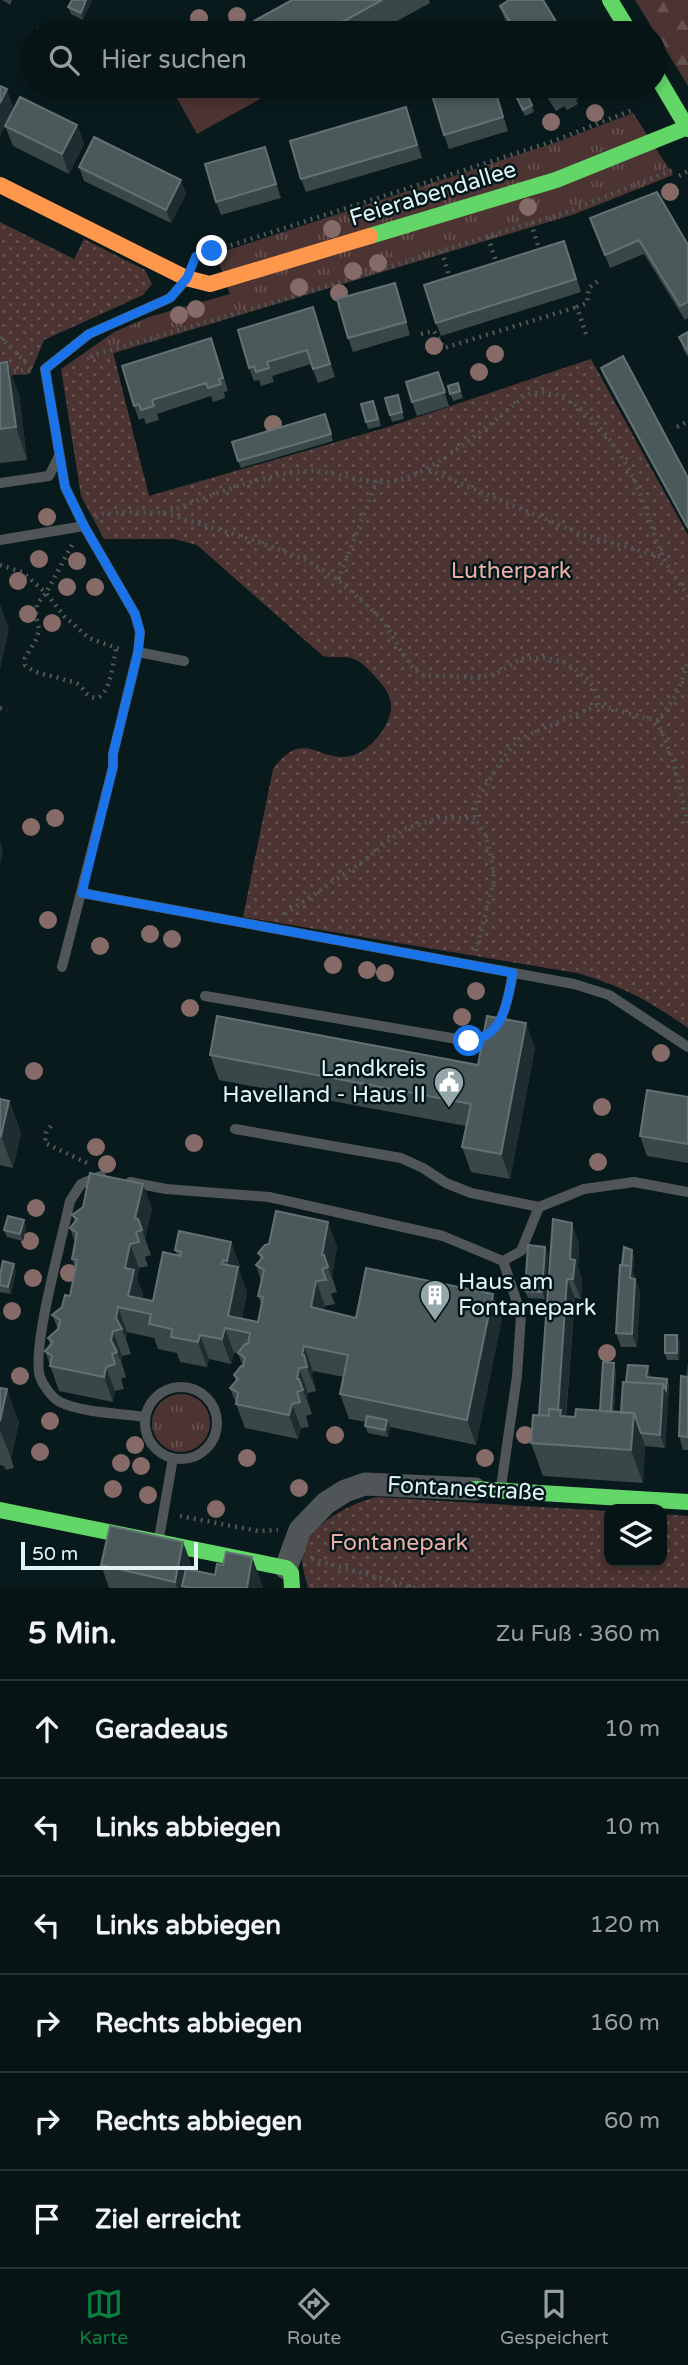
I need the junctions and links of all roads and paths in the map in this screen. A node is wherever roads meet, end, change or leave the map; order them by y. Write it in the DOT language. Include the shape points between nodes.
graph roads {
  1 [pos="610,0"];
  2 [pos="623,21"];
  3 [pos="667,93"];
  4 [pos="635,109"];
  5 [pos="688,128"];
  6 [pos="675,169"];
  7 [pos="688,171"];
  8 [pos="679,176"];
  9 [pos="0,186"];
  10 [pos="531,223"];
  11 [pos="488,237"];
  12 [pos="442,251"];
  13 [pos="543,263"];
  14 [pos="500,276"];
  15 [pos="187,278"];
  16 [pos="598,281"];
  17 [pos="454,291"];
  18 [pos="578,307"];
  19 [pos="421,334"];
  20 [pos="586,334"];
  21 [pos="0,337"];
  22 [pos="84,357"];
  23 [pos="0,372"];
  24 [pos="688,421"];
  25 [pos="677,427"];
  26 [pos="59,456"];
  27 [pos="428,469"];
  28 [pos="377,481"];
  29 [pos="0,483"];
  30 [pos="164,513"];
  31 [pos="84,526"];
  32 [pos="0,540"];
  33 [pos="663,557"];
  34 [pos="0,565"];
  35 [pos="338,580"];
  36 [pos="46,593"];
  37 [pos="688,596"];
  38 [pos="116,649"];
  39 [pos="138,652"];
  40 [pos="688,659"];
  41 [pos="184,661"];
  42 [pos="598,705"];
  43 [pos="0,708"];
  44 [pos="7,710"];
  45 [pos="657,721"];
  46 [pos="475,818"];
  47 [pos="688,823"];
  48 [pos="82,893"];
  49 [pos="264,928"];
  50 [pos="472,965"];
  51 [pos="62,967"];
  52 [pos="513,973"];
  53 [pos="205,996"];
  54 [pos="688,1048"];
  55 [pos="51,1126"];
  56 [pos="235,1129"];
  57 [pos="101,1176"];
  58 [pos="688,1192"];
  59 [pos="539,1207"];
  60 [pos="503,1261"];
  61 [pos="145,1417"];
  62 [pos="173,1458"];
  63 [pos="475,1489"];
  64 [pos="500,1490"];
  65 [pos="688,1502"];
  66 [pos="0,1510"];
  67 [pos="158,1541"];
  68 [pos="290,1570"];
  69 [pos="415,1588"];
  1 -- 2 [label="street"];
  3 -- 5 [label="street"];
  4 -- 15 [label="path" via="551,142 196,256"];
  5 -- 15 [label="street, Feierabendallee" via="556,180 392,231 210,284"];
  6 -- 10 [label="path"];
  7 -- 8 [label="path"];
  9 -- 15 [label="street"];
  10 -- 11 [label="path"];
  10 -- 13 [label="path"];
  11 -- 12 [label="path"];
  11 -- 14 [label="path"];
  12 -- 17 [label="path"];
  12 -- 22 [label="path"];
  15 -- 26 [label="lane" via="170,298 89,334 45,369"];
  16 -- 18 [label="path" via="589,288 587,303"];
  18 -- 19 [label="path" via="444,348 434,331"];
  18 -- 20 [label="path"];
  21 -- 23 [label="path" via="32,370"];
  24 -- 25 [label="path"];
  26 -- 29 [label="lane" via="49,476"];
  26 -- 31 [label="lane" via="65,487"];
  27 -- 28 [label="path" via="400,480"];
  27 -- 33 [label="path" via="583,535"];
  27 -- 33 [label="path" via="526,395 550,392 603,429 635,482"];
  28 -- 30 [label="path" via="303,471 255,481"];
  28 -- 35 [label="path"];
  30 -- 31 [label="path" via="102,514"];
  30 -- 35 [label="path" via="262,542 308,561"];
  31 -- 32 [label="lane"];
  31 -- 36 [label="path"];
  31 -- 39 [label="lane" via="135,614 140,632"];
  33 -- 37 [label="path"];
  34 -- 36 [label="path" via="22,572"];
  35 -- 42 [label="path" via="381,618 421,675 478,678 498,673 520,659 547,658 566,663 587,679"];
  36 -- 38 [label="path" via="89,638"];
  36 -- 38 [label="path" via="37,604 39,629 25,659 33,672 80,684 87,694 101,697"];
  38 -- 39 [label="path"];
  39 -- 41 [label="lane"];
  39 -- 48 [label="lane"];
  40 -- 45 [label="path" via="673,702"];
  42 -- 45 [label="path"];
  42 -- 46 [label="path" via="519,739 476,801"];
  43 -- 44 [label="path"];
  45 -- 47 [label="path" via="673,760"];
  46 -- 49 [label="path" via="439,818 404,829"];
  46 -- 50 [label="path" via="486,836 494,881"];
  48 -- 49 [label="lane"];
  48 -- 51 [label="lane"];
  49 -- 50 [label="lane"];
  50 -- 52 [label="lane"];
  52 -- 53 [label="lane" via="503,1020 482,1040 469,1041"];
  52 -- 54 [label="lane" via="609,995"];
  55 -- 57 [label="path" via="45,1143 101,1169"];
  56 -- 59 [label="lane" via="401,1158 471,1193"];
  57 -- 60 [label="lane" via="166,1189 269,1197 443,1236"];
  57 -- 61 [label="lane" via="81,1184 70,1201 40,1338 40,1376 60,1402"];
  58 -- 59 [label="lane" via="634,1182 584,1189"];
  59 -- 60 [label="lane" via="521,1251"];
  60 -- 64 [label="lane" via="522,1314"];
  61 -- 62 [label="lane" via="152,1444"];
  61 -- 62 [label="lane" via="155,1397 175,1387 198,1390 210,1401 217,1419 214,1439 198,1455"];
  62 -- 67 [label="lane"];
  63 -- 64 [label="street, Fontanestraße"];
  63 -- 68 [label="street, Fontanestraße" via="365,1484 345,1490 300,1530"];
  64 -- 65 [label="street, Fontanestraße"];
  66 -- 67 [label="street"];
  67 -- 68 [label="street"];
  68 -- 69 [label="path"];
}
